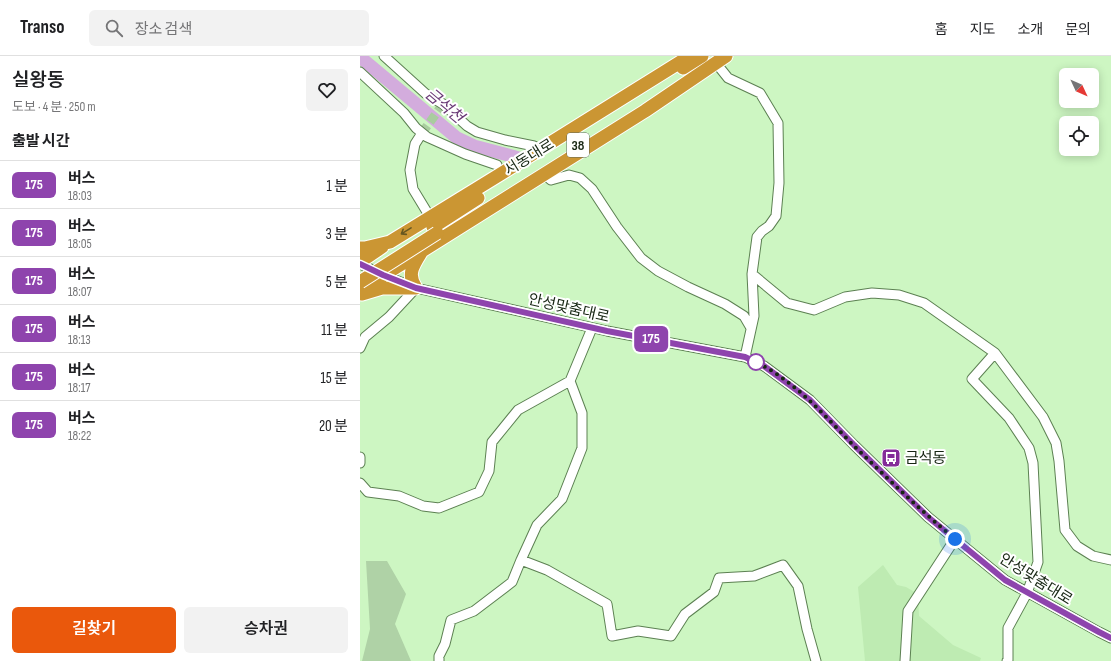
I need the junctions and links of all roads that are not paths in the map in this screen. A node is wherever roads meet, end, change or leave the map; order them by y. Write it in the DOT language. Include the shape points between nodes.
graph roads {
  1 [pos="384,56"];
  2 [pos="690,56"];
  3 [pos="702,56"];
  4 [pos="720,58"];
  5 [pos="360,72"];
  6 [pos="422,134"];
  7 [pos="534,146"];
  8 [pos="497,164"];
  9 [pos="544,174"];
  10 [pos="433,226"];
  11 [pos="390,242"];
  12 [pos="360,248"];
  13 [pos="422,251"];
  14 [pos="361,266"];
  15 [pos="752,274"];
  16 [pos="383,275"];
  17 [pos="360,282"];
  18 [pos="416,288"];
  19 [pos="360,290"];
  20 [pos="360,294"];
  21 [pos="592,328"];
  22 [pos="752,328"];
  23 [pos="360,348"];
  24 [pos="995,353"];
  25 [pos="745,357"];
  26 [pos="570,381"];
  27 [pos="360,457"];
  28 [pos="360,463"];
  29 [pos="360,483"];
  30 [pos="955,539"];
  31 [pos="521,560"];
  32 [pos="1111,560"];
  33 [pos="1027,593"];
  34 [pos="1111,638"];
  35 [pos="439,661"];
  36 [pos="816,661"];
  37 [pos="905,661"];
  38 [pos="1007,661"];
  1 -- 7 [label="street" via="467,126 477,132"];
  2 -- 10 [label="highway" via="500,175"];
  3 -- 10 [label="highway, 서동대로 / 38"];
  4 -- 9 [label="highway" via="645,110"];
  4 -- 10 [label="highway, 서동대로 / 38"];
  4 -- 15 [label="street" via="728,78 760,93 778,123 779,183 776,216 757,237"];
  5 -- 6 [label="street" via="404,113"];
  6 -- 8 [label="street" via="465,154"];
  6 -- 10 [label="street" via="415,144 410,170 413,189"];
  9 -- 13 [label="highway"];
  9 -- 22 [label="street" via="551,180 569,175 580,178 592,189 641,258 658,271 725,304 744,316"];
  10 -- 11 [label="highway, one-way"];
  10 -- 14 [label="highway, 38"];
  10 -- 17 [label="highway, 38, bridge"];
  11 -- 12 [label="highway"];
  11 -- 14 [label="highway"];
  13 -- 16 [label="highway"];
  13 -- 18 [label="highway" via="410,271"];
  14 -- 16 [label="street, 안성맞춤대로"];
  15 -- 22 [label="street"];
  15 -- 24 [label="street" via="787,303 814,310 845,297 872,293 899,295 924,304"];
  16 -- 18 [label="street, 안성맞춤대로"];
  16 -- 19 [label="highway"];
  18 -- 20 [label="highway" via="382,288"];
  18 -- 21 [label="street, 안성맞춤대로"];
  18 -- 23 [label="street" via="365,338"];
  21 -- 25 [label="street, 안성맞춤대로"];
  21 -- 26 [label="street"];
  22 -- 25 [label="street"];
  24 -- 32 [label="street" via="1043,416 1056,443 1065,530 1077,546 1093,556"];
  24 -- 33 [label="street" via="972,379 1009,418 1029,448 1033,463 1038,562"];
  25 -- 30 [label="street, 안성맞춤대로" via="764,366 810,400 928,517"];
  26 -- 29 [label="street" via="518,410 492,442 489,471 479,492 439,508 423,506 399,496 368,492"];
  26 -- 31 [label="street" via="582,413 582,448 562,499 537,525"];
  27 -- 28 [label="street"];
  30 -- 33 [label="street, 안성맞춤대로" via="1005,580"];
  30 -- 37 [label="street" via="908,611"];
  31 -- 35 [label="street" via="512,582 474,611 451,620"];
  31 -- 36 [label="street" via="546,570 607,604 612,636 638,631 672,636 685,614 714,592 719,578 754,576 783,565 798,586"];
  33 -- 34 [label="street, 안성맞춤대로"];
  33 -- 38 [label="street" via="1008,628"];
}
